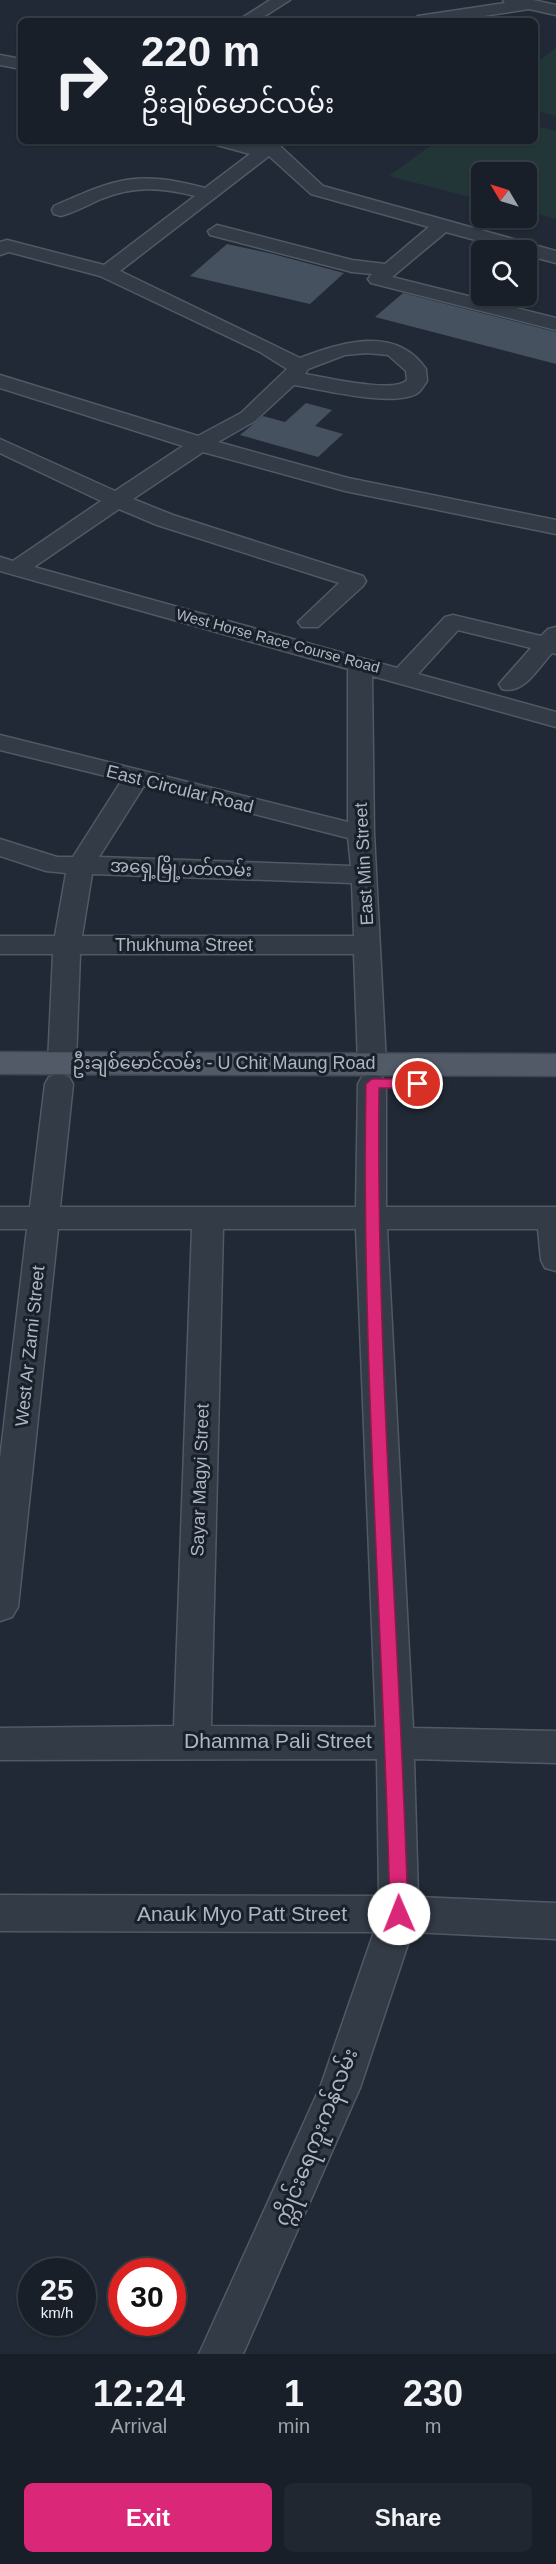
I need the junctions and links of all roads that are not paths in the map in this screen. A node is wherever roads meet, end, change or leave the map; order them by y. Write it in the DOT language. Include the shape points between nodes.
graph roads {
  1 [pos="282,0"];
  2 [pos="435,0"];
  3 [pos="511,0"];
  4 [pos="530,4"];
  5 [pos="556,10"];
  6 [pos="250,18"];
  7 [pos="405,18"];
  8 [pos="438,18"];
  9 [pos="0,60"];
  10 [pos="18,63"];
  11 [pos="246,144"];
  12 [pos="268,147"];
  13 [pos="303,177"];
  14 [pos="225,181"];
  15 [pos="209,194"];
  16 [pos="61,210"];
  17 [pos="443,225"];
  18 [pos="217,231"];
  19 [pos="2,247"];
  20 [pos="556,257"];
  21 [pos="389,270"];
  22 [pos="107,272"];
  23 [pos="556,324"];
  24 [pos="293,372"];
  25 [pos="0,381"];
  26 [pos="200,444"];
  27 [pos="0,445"];
  28 [pos="116,500"];
  29 [pos="556,527"];
  30 [pos="8,566"];
  31 [pos="310,622"];
  32 [pos="553,641"];
  33 [pos="360,664"];
  34 [pos="403,675"];
  35 [pos="511,684"];
  36 [pos="556,720"];
  37 [pos="0,742"];
  38 [pos="136,778"];
  39 [pos="361,833"];
  40 [pos="0,847"];
  41 [pos="80,866"];
  42 [pos="365,876"];
  43 [pos="0,945"];
  44 [pos="66,945"];
  45 [pos="368,945"];
  46 [pos="0,1064"];
  47 [pos="556,1065"];
  48 [pos="60,1073"];
  49 [pos="372,1073"];
  50 [pos="556,1084"];
  51 [pos="0,1085"];
  52 [pos="0,1218"];
  53 [pos="44,1218"];
  54 [pos="370,1218"];
  55 [pos="554,1218"];
  56 [pos="208,1219"];
  57 [pos="556,1260"];
  58 [pos="0,1607"];
  59 [pos="192,1740"];
  60 [pos="395,1742"];
  61 [pos="0,1744"];
  62 [pos="556,1747"];
  63 [pos="0,1913"];
  64 [pos="399,1914"];
  65 [pos="556,1921"];
  66 [pos="221,2354"];
  1 -- 6 [label="street"];
  2 -- 7 [label="street"];
  3 -- 4 [label="street"];
  4 -- 5 [label="street"];
  4 -- 8 [label="street"];
  9 -- 10 [label="street"];
  11 -- 12 [label="street"];
  12 -- 13 [label="street"];
  12 -- 14 [label="street"];
  13 -- 14 [label="street"];
  13 -- 17 [label="street" via="317,190"];
  14 -- 15 [label="street"];
  15 -- 16 [label="street" via="156,182 135,183 118,186"];
  15 -- 22 [label="street"];
  17 -- 20 [label="street"];
  17 -- 21 [label="street"];
  18 -- 21 [label="street" via="352,266"];
  19 -- 22 [label="street"];
  21 -- 23 [label="street" via="378,279"];
  22 -- 24 [label="street" via="267,348 294,363"];
  24 -- 24 [label="street" via="366,390 401,392 417,381 416,369 402,343 342,348"];
  24 -- 26 [label="street" via="248,417"];
  25 -- 26 [label="street"];
  26 -- 28 [label="street"];
  26 -- 29 [label="street" via="345,484"];
  27 -- 28 [label="street"];
  28 -- 30 [label="street"];
  28 -- 31 [label="street" via="165,520 356,581"];
  30 -- 33 [label="street, West Horse Race Course Road"];
  32 -- 34 [label="street" via="453,622"];
  32 -- 35 [label="street"];
  33 -- 34 [label="street, West Horse Race Course Road"];
  33 -- 39 [label="street, East Min Street"];
  34 -- 36 [label="street, West Horse Race Course Road"];
  37 -- 38 [label="street, East Circular Road"];
  38 -- 39 [label="street, East Circular Road"];
  38 -- 41 [label="street"];
  39 -- 42 [label="street, East Min Street"];
  40 -- 41 [label="street, အရှေ့မြို့ပတ်လမ်း" via="55,866"];
  41 -- 42 [label="street, အရှေ့မြို့ပတ်လမ်း"];
  41 -- 44 [label="street, West Ar Zarni Street"];
  42 -- 45 [label="street, East Min Street"];
  43 -- 44 [label="street, Thukhuma Street"];
  44 -- 45 [label="street, Thukhuma Street"];
  44 -- 48 [label="street, West Ar Zarni Street"];
  45 -- 49 [label="street, East Min Street"];
  46 -- 48 [label="main road, ဦးချစ်မောင်လမ်း - U Chit Maung Road"];
  47 -- 49 [label="main road, ဦးချစ်မောင်လမ်း - U Chit Maung Road"];
  48 -- 49 [label="main road"];
  48 -- 51 [label="main road"];
  48 -- 53 [label="street, West Ar Zarni Street"];
  49 -- 50 [label="main road"];
  49 -- 54 [label="street, East Min Street"];
  52 -- 53 [label="street"];
  53 -- 56 [label="street"];
  53 -- 58 [label="street, West Ar Zarni Street"];
  54 -- 55 [label="street"];
  54 -- 56 [label="street"];
  54 -- 60 [label="street, East Min Street"];
  55 -- 57 [label="street"];
  56 -- 59 [label="street, Sayar Magyi Street"];
  59 -- 60 [label="street, Dhamma Pali Street"];
  59 -- 61 [label="street, Dhamma Pali Street"];
  60 -- 62 [label="street, Dhamma Pali Street"];
  60 -- 64 [label="street, East Min Street"];
  63 -- 64 [label="street, Anauk Myo Patt Street"];
  64 -- 65 [label="street, Anauk Myo Patt Street"];
  64 -- 66 [label="street, က္ကိုင်းရေကူးကန်လမ်း" via="340,2088"];
}
